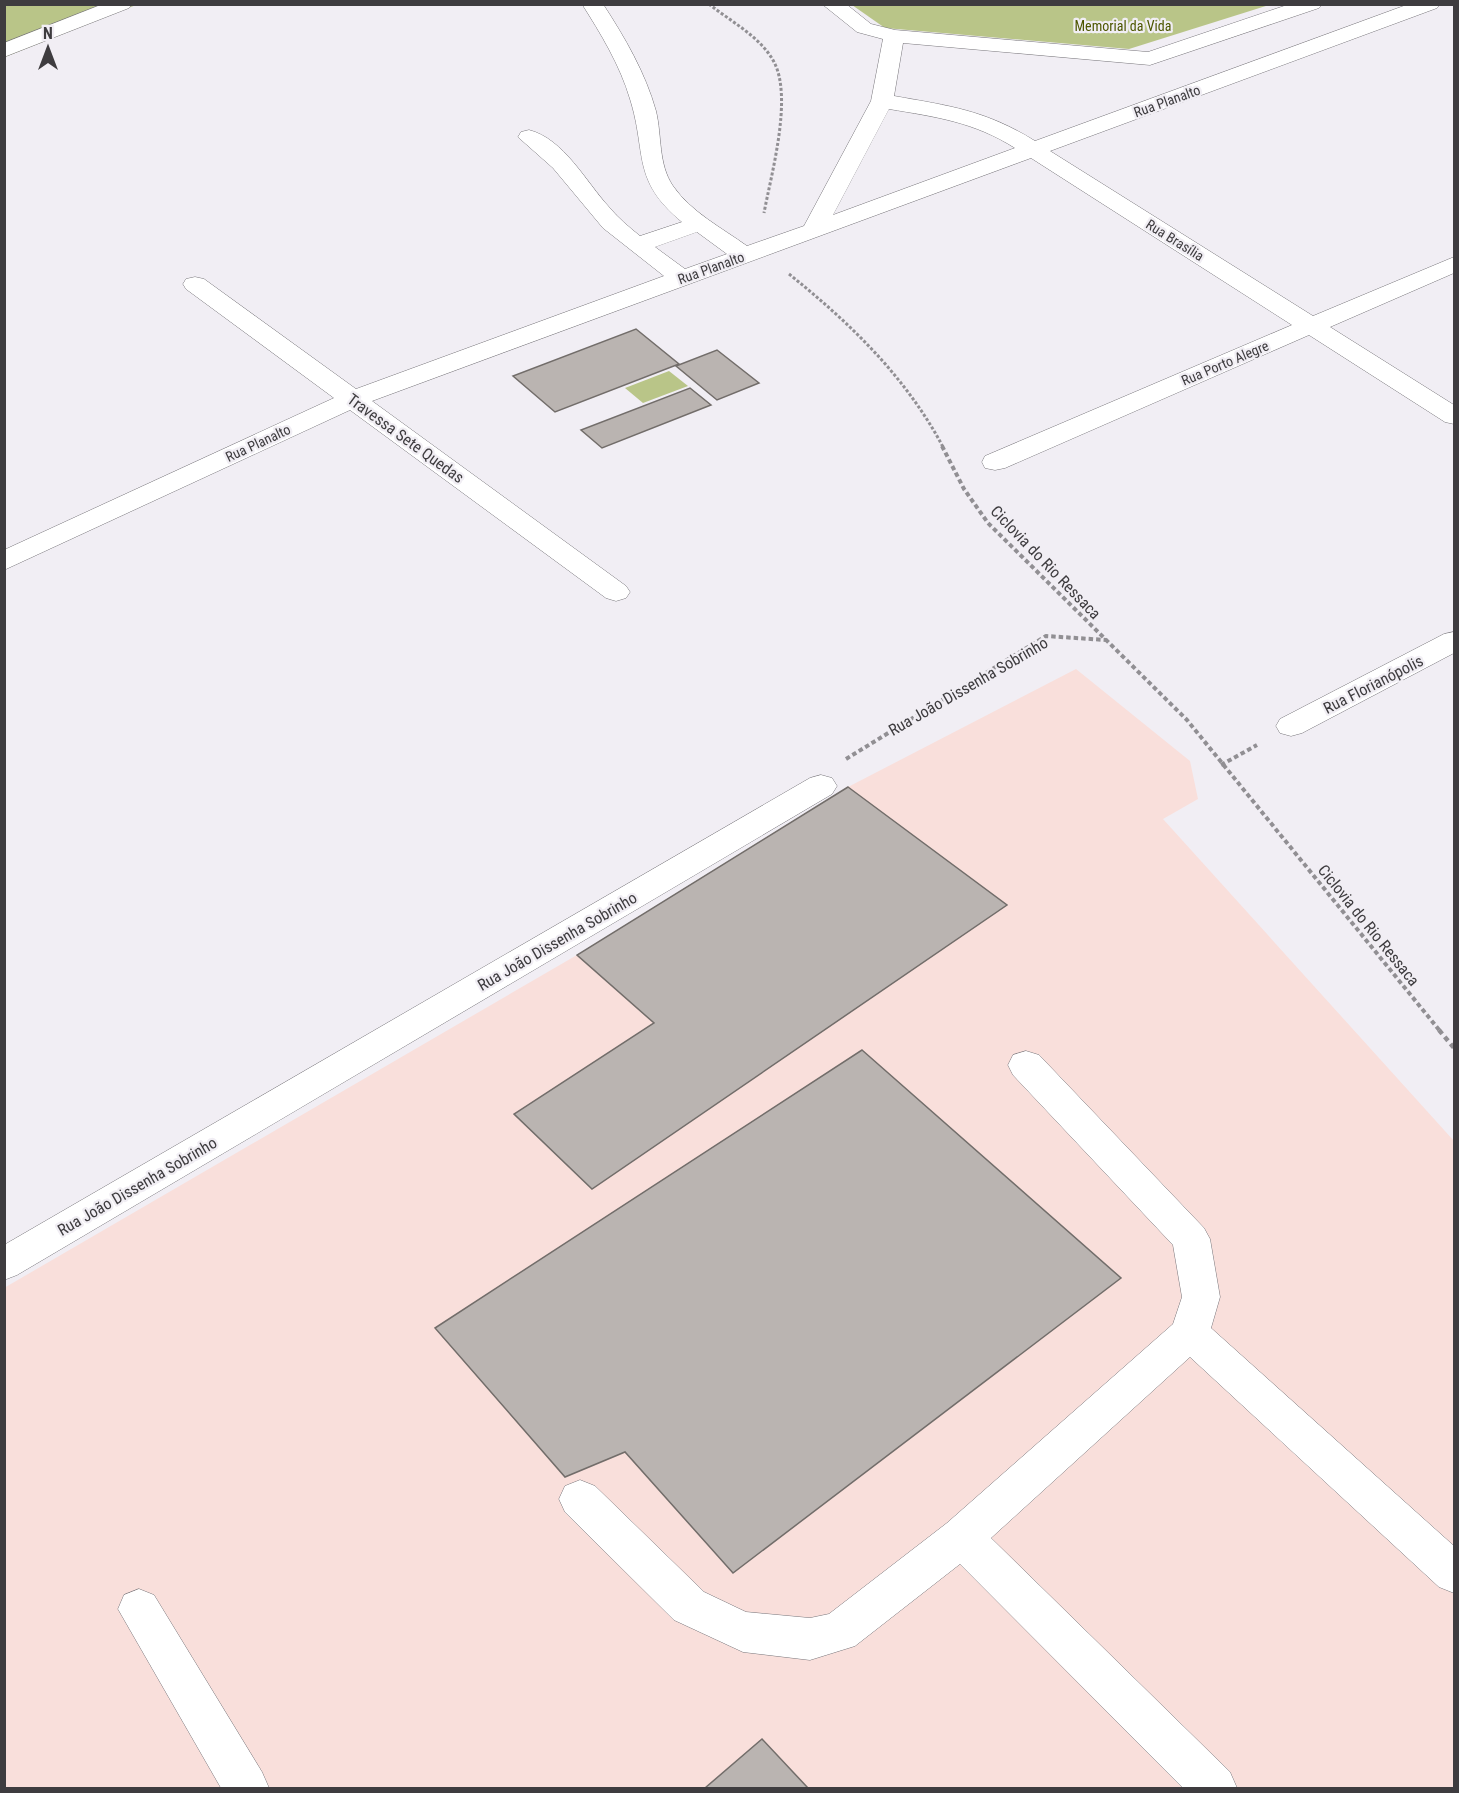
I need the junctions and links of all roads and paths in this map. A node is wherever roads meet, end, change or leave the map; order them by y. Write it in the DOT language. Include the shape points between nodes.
graph roads {
  1 [pos="122,4"];
  2 [pos="592,4"];
  3 [pos="710,4"];
  4 [pos="832,4"];
  5 [pos="1312,4"];
  6 [pos="1430,4"];
  7 [pos="892,46"];
  8 [pos="4,51"];
  9 [pos="882,101"];
  10 [pos="529,137"];
  11 [pos="1033,150"];
  12 [pos="702,223"];
  13 [pos="813,230"];
  14 [pos="638,245"];
  15 [pos="752,253"];
  16 [pos="1455,264"];
  17 [pos="682,278"];
  18 [pos="195,284"];
  19 [pos="1312,326"];
  20 [pos="353,399"];
  21 [pos="1455,416"];
  22 [pos="995,462"];
  23 [pos="4,561"];
  24 [pos="616,592"];
  25 [pos="1107,640"];
  26 [pos="1455,641"];
  27 [pos="1291,726"];
  28 [pos="821,786"];
  29 [pos="1455,1048"];
  30 [pos="1026,1065"];
  31 [pos="4,1264"];
  32 [pos="1190,1333"];
  33 [pos="580,1499"];
  34 [pos="962,1537"];
  35 [pos="1455,1573"];
  36 [pos="139,1609"];
  37 [pos="246,1788"];
  38 [pos="1214,1788"];
  1 -- 8 [label="street"];
  2 -- 12 [label="street" via="635,78 658,180 678,206"];
  3 -- 15 [label="path" via="775,63 781,84 781,105"];
  4 -- 7 [label="street"];
  5 -- 7 [label="street" via="1150,59"];
  6 -- 11 [label="street, Rua Planalto"];
  7 -- 9 [label="street"];
  9 -- 11 [label="street, Rua Brasília" via="980,120"];
  9 -- 13 [label="street"];
  10 -- 14 [label="street" via="551,151 601,213"];
  11 -- 13 [label="street, Rua Planalto"];
  11 -- 19 [label="street, Rua Brasília"];
  12 -- 14 [label="street"];
  12 -- 15 [label="street"];
  13 -- 15 [label="street, Rua Planalto"];
  14 -- 17 [label="street"];
  15 -- 17 [label="street, Rua Planalto"];
  15 -- 25 [label="path, Ciclovia do Rio Ressaca" via="818,297 890,366 930,423 964,489 988,523"];
  16 -- 19 [label="street, Rua Porto Alegre"];
  17 -- 20 [label="street, Rua Planalto"];
  18 -- 20 [label="street, Travessa Sete Quedas"];
  19 -- 21 [label="street, Rua Brasília"];
  19 -- 22 [label="street, Rua Porto Alegre"];
  20 -- 23 [label="street, Rua Planalto"];
  20 -- 24 [label="street, Travessa Sete Quedas"];
  25 -- 28 [label="path, Rua João Dissenha Sobrinho" via="1046,636 846,758"];
  25 -- 29 [label="path, Ciclovia do Rio Ressaca" via="1187,720"];
  26 -- 27 [label="street, Rua Florianópolis"];
  28 -- 31 [label="street, Rua João Dissenha Sobrinho"];
  30 -- 32 [label="street" via="1191,1239 1201,1297"];
  32 -- 34 [label="street"];
  32 -- 35 [label="street"];
  33 -- 34 [label="street" via="690,1606 743,1632 810,1639 840,1632"];
  34 -- 38 [label="street"];
  36 -- 37 [label="street"];
}
